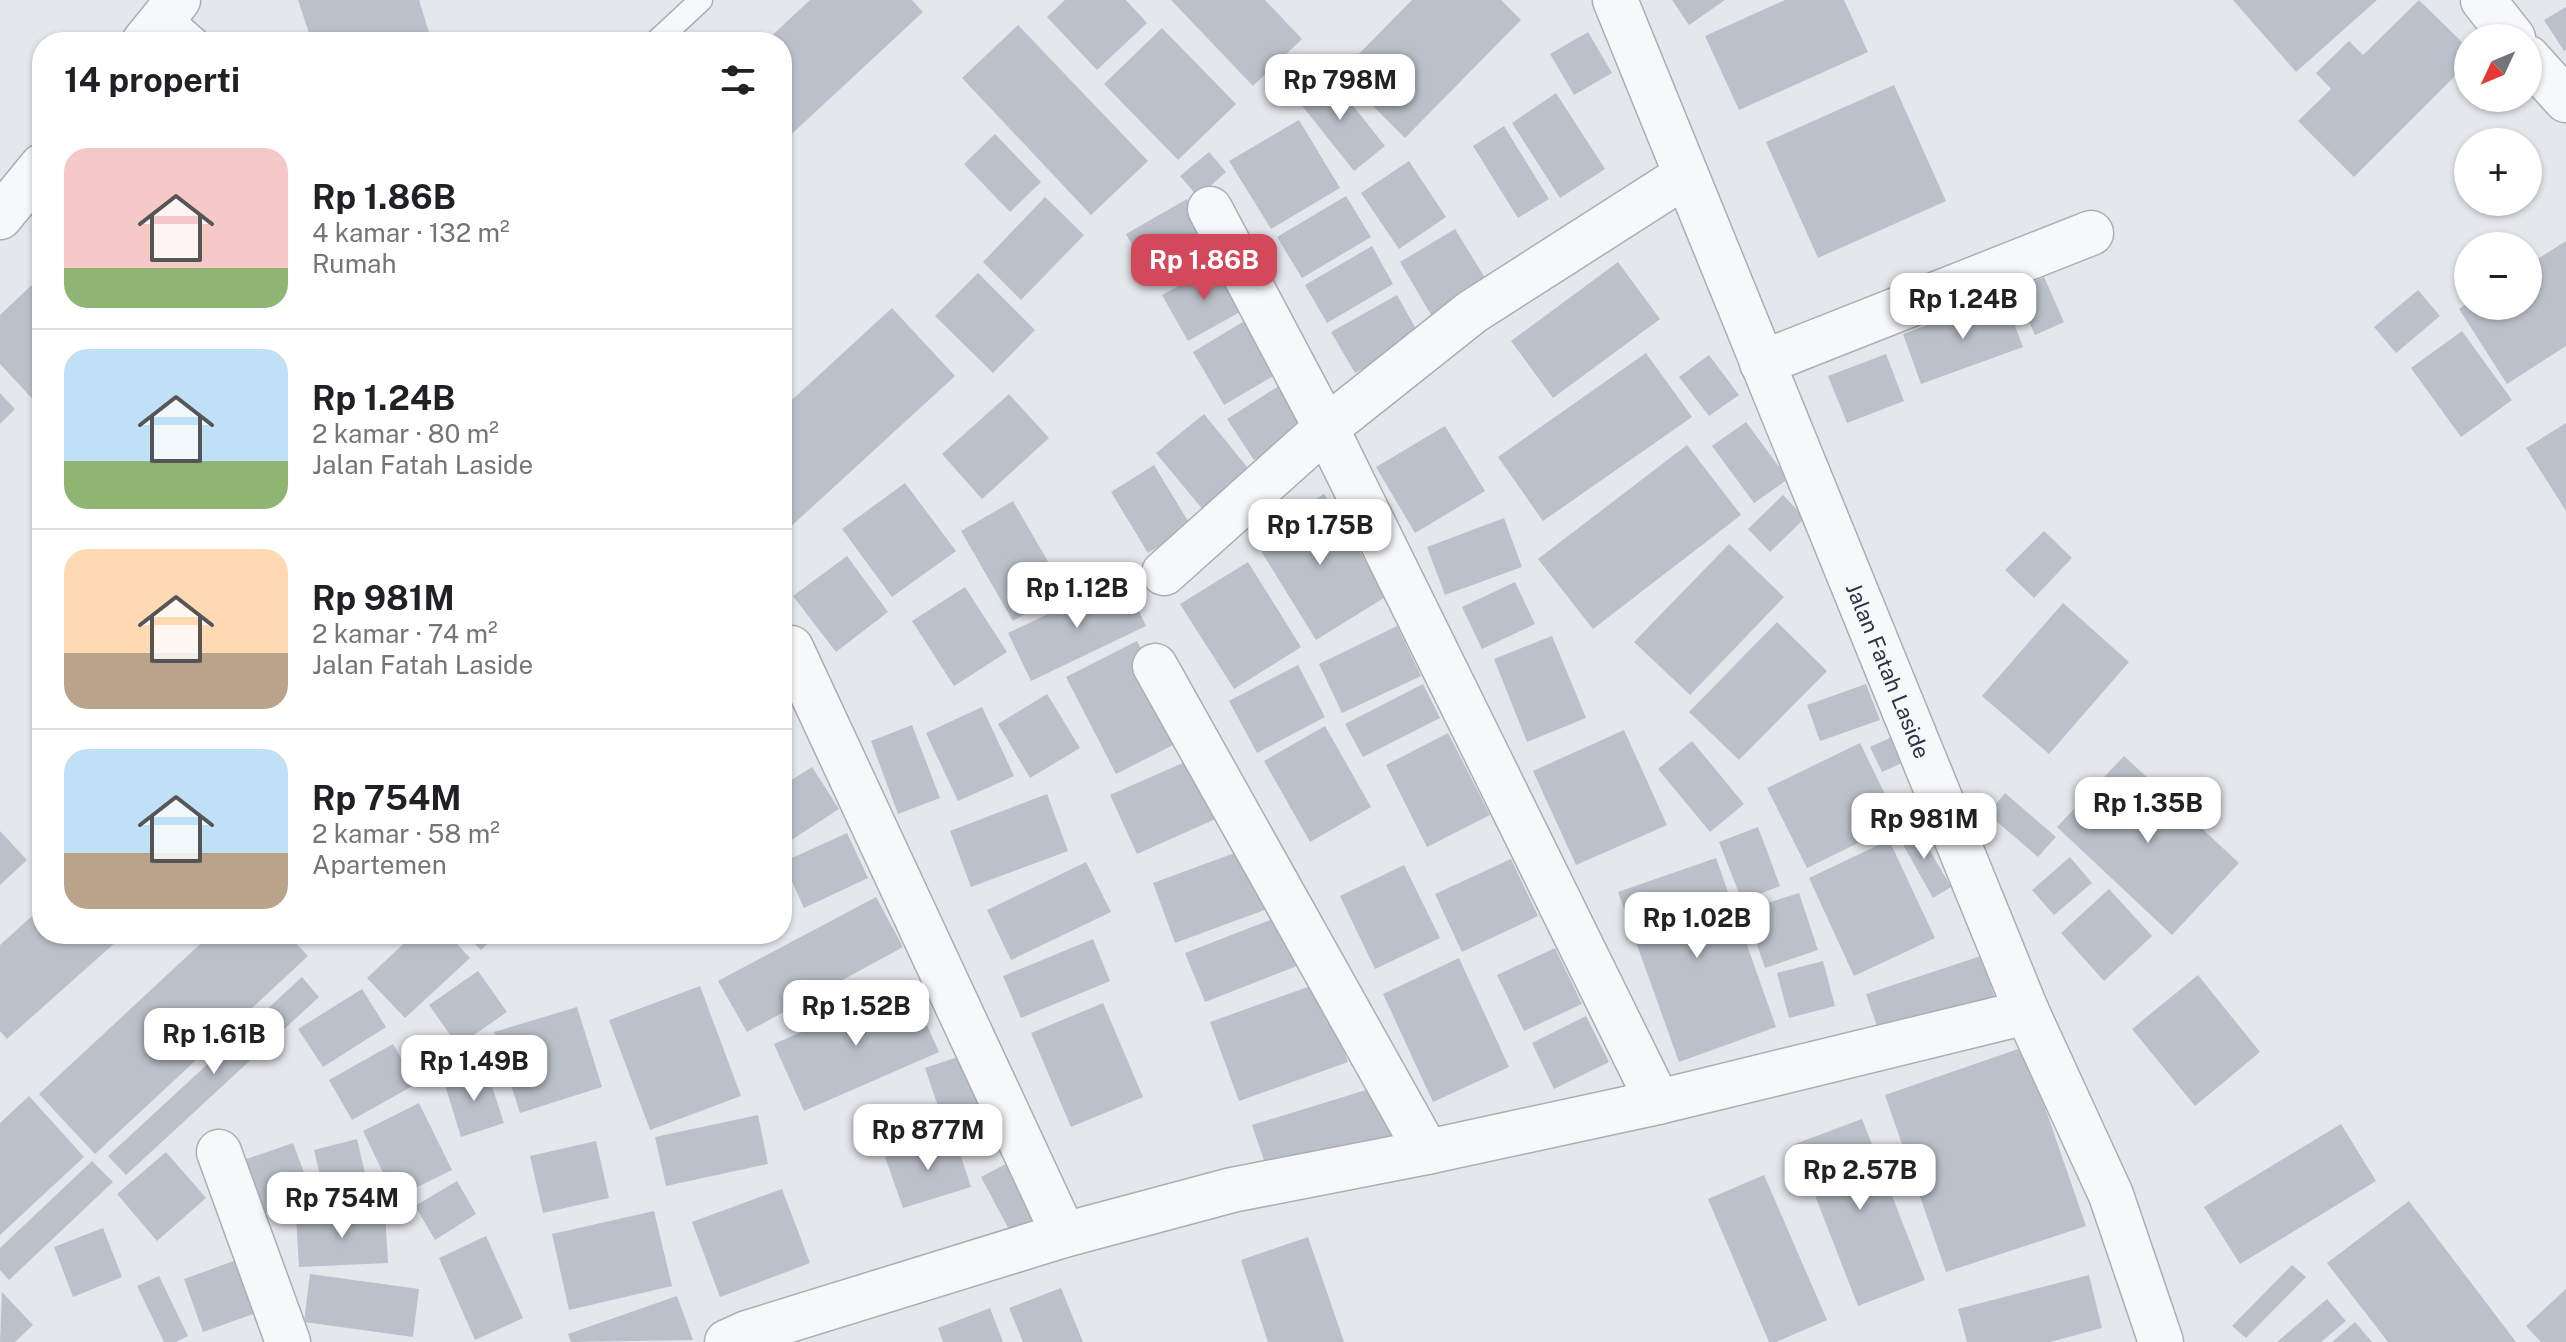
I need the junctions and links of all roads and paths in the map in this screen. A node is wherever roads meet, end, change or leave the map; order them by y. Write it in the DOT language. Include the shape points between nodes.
graph roads {
  1 [pos="701,0"];
  2 [pos="1615,0"];
  3 [pos="2483,0"];
  4 [pos="163,19"];
  5 [pos="2502,24"];
  6 [pos="183,32"];
  7 [pos="667,32"];
  8 [pos="2542,73"];
  9 [pos="2566,100"];
  10 [pos="1686,175"];
  11 [pos="32,178"];
  12 [pos="1210,209"];
  13 [pos="0,217"];
  14 [pos="2091,233"];
  15 [pos="1762,363"];
  16 [pos="1326,428"];
  17 [pos="1164,573"];
  18 [pos="792,650"];
  19 [pos="1155,666"];
  20 [pos="2027,1012"];
  21 [pos="1658,1102"];
  22 [pos="219,1152"];
  23 [pos="1427,1152"];
  24 [pos="1064,1235"];
  25 [pos="288,1342"];
  26 [pos="727,1342"];
  27 [pos="2161,1342"];
  1 -- 7 [label="lane"];
  2 -- 10 [label="street, Jalan Fatah Laside"];
  3 -- 5 [label="street"];
  4 -- 6 [label="lane"];
  8 -- 9 [label="street"];
  10 -- 15 [label="street, Jalan Fatah Laside"];
  10 -- 16 [label="street" via="1472,312"];
  11 -- 13 [label="street"];
  12 -- 16 [label="street"];
  14 -- 15 [label="street"];
  15 -- 20 [label="street, Jalan Fatah Laside"];
  16 -- 17 [label="street"];
  16 -- 21 [label="street"];
  18 -- 24 [label="street"];
  19 -- 23 [label="street"];
  20 -- 21 [label="street"];
  20 -- 27 [label="street, Jalan Fatah Laside" via="2111,1195"];
  21 -- 23 [label="street"];
  22 -- 25 [label="street"];
  23 -- 24 [label="street" via="1232,1190"];
  24 -- 26 [label="street"];
}
